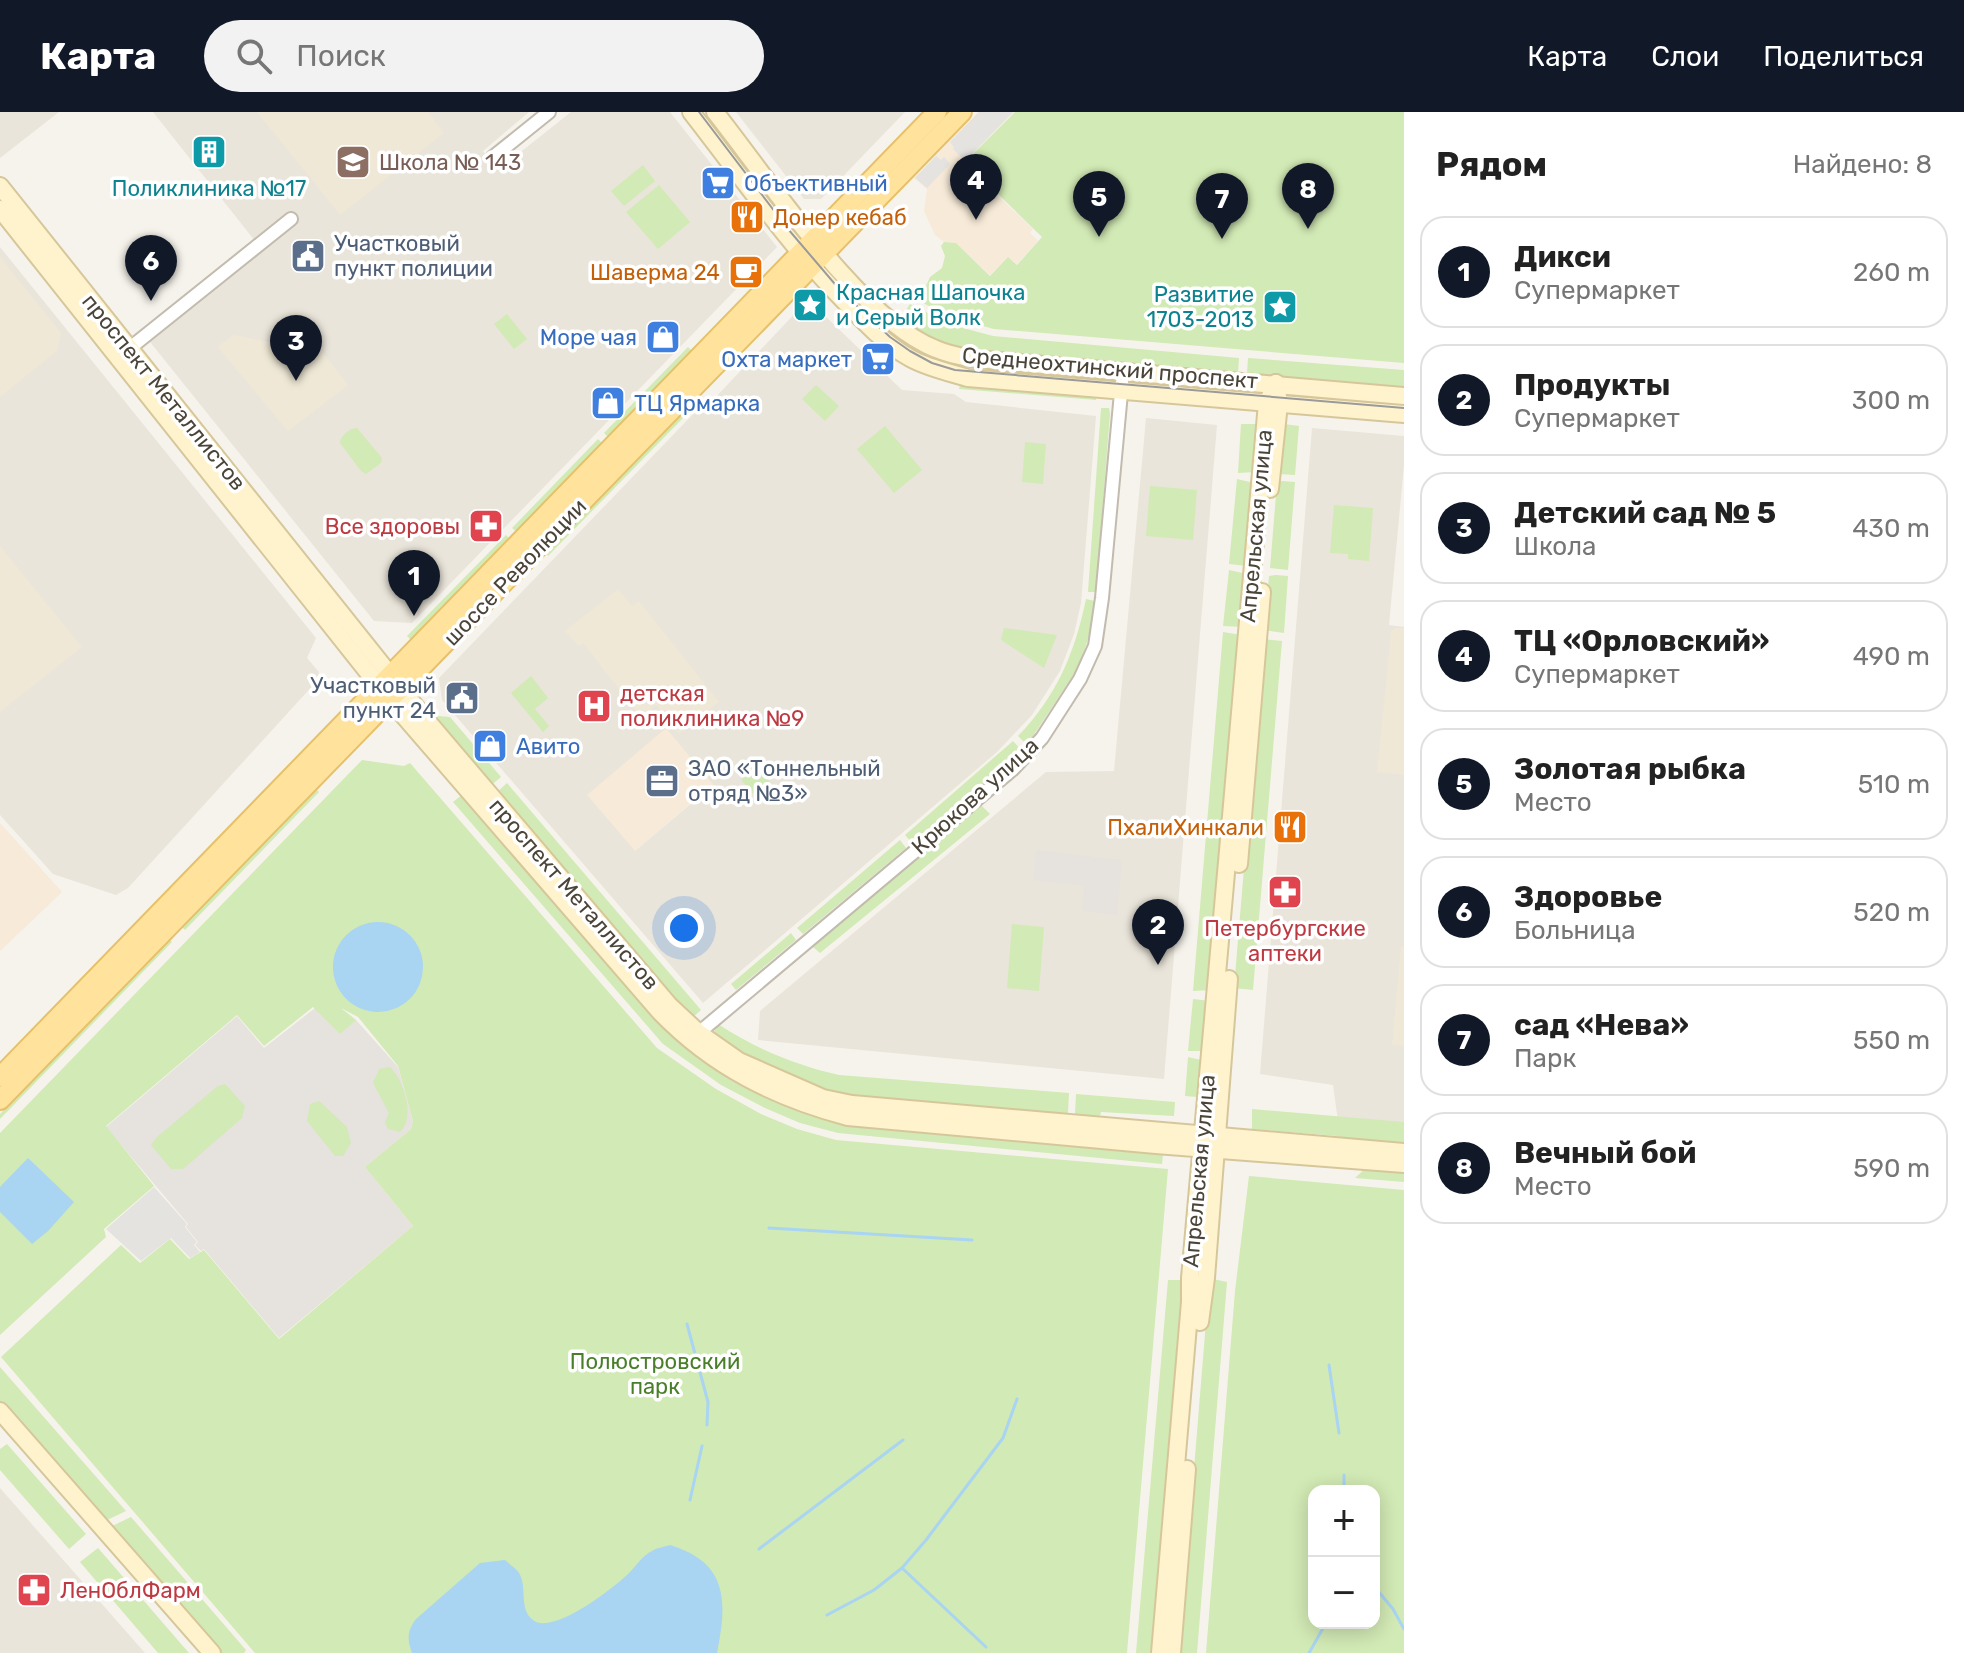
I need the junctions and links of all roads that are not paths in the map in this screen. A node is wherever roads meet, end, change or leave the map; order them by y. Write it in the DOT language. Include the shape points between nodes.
graph roads {
  1 [pos="549,112"];
  2 [pos="691,112"];
  3 [pos="715,112"];
  4 [pos="937,112"];
  5 [pos="962,112"];
  6 [pos="493,157"];
  7 [pos="0,186"];
  8 [pos="0,209"];
  9 [pos="291,219"];
  10 [pos="821,246"];
  11 [pos="806,261"];
  12 [pos="123,353"];
  13 [pos="1123,371"];
  14 [pos="1276,383"];
  15 [pos="1121,390"];
  16 [pos="1404,396"];
  17 [pos="1273,403"];
  18 [pos="1404,414"];
  19 [pos="391,689"];
  20 [pos="694,1037"];
  21 [pos="0,1077"];
  22 [pos="0,1100"];
  23 [pos="1209,1142"];
  24 [pos="1404,1152"];
  25 [pos="1404,1164"];
  26 [pos="0,1411"];
  27 [pos="0,1427"];
  28 [pos="198,1653"];
  29 [pos="212,1653"];
  30 [pos="1160,1653"];
  31 [pos="1172,1653"];
  1 -- 6 [label="street"];
  2 -- 11 [label="street, Среднеохтинский проспект"];
  3 -- 10 [label="street, Среднеохтинский проспект"];
  4 -- 10 [label="main road, шоссе Революции"];
  5 -- 10 [label="main road, шоссе Революции"];
  7 -- 12 [label="street, проспект Металлистов"];
  8 -- 12 [label="street, проспект Металлистов"];
  9 -- 12 [label="street"];
  10 -- 11 [label="main road, шоссе Революции"];
  10 -- 13 [label="street, Среднеохтинский проспект" via="895,325 936,350 970,358"];
  11 -- 15 [label="street, Среднеохтинский проспект" via="885,341 928,367 968,378"];
  11 -- 19 [label="main road, шоссе Революции"];
  12 -- 19 [label="street, проспект Металлистов"];
  13 -- 14 [label="street, Среднеохтинский проспект"];
  13 -- 15 [label="street, Крюкова улица"];
  14 -- 16 [label="street, Среднеохтинский проспект"];
  14 -- 17 [label="street, Апрельская улица"];
  15 -- 17 [label="street, Среднеохтинский проспект"];
  15 -- 20 [label="street, Крюкова улица" via="1095,646 1042,738 1013,769"];
  17 -- 18 [label="street, Среднеохтинский проспект"];
  17 -- 23 [label="street, Апрельская улица"];
  19 -- 20 [label="street, проспект Металлистов" via="660,1012"];
  19 -- 21 [label="main road, шоссе Революции"];
  19 -- 22 [label="main road, шоссе Революции"];
  20 -- 23 [label="street, проспект Металлистов" via="765,1075 852,1104"];
  23 -- 24 [label="street, проспект Металлистов"];
  23 -- 25 [label="street, проспект Металлистов"];
  23 -- 30 [label="street, Апрельская улица"];
  23 -- 31 [label="street, Апрельская улица"];
  26 -- 29 [label="street"];
  27 -- 28 [label="street"];
}
